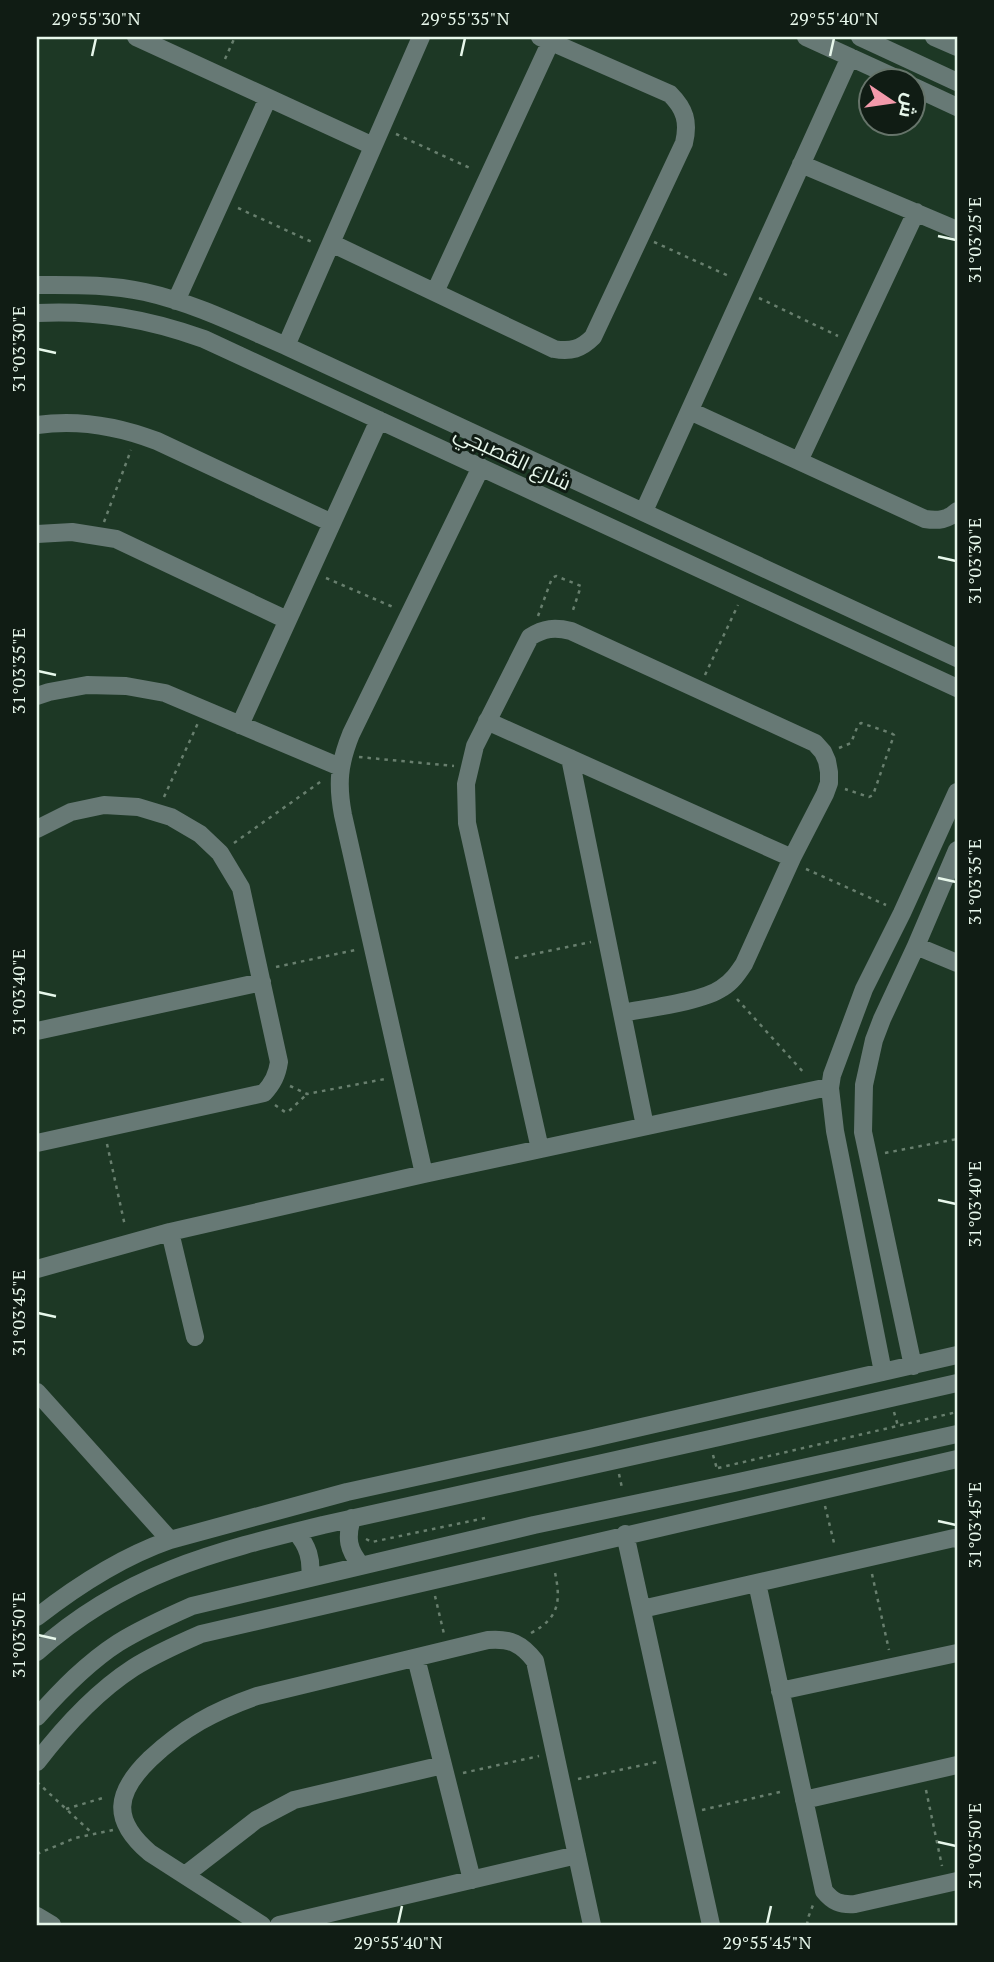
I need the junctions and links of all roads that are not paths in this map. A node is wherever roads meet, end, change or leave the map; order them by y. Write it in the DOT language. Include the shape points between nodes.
graph roads {
  1 [pos="136,37"];
  2 [pos="421,37"];
  3 [pos="806,37"];
  4 [pos="860,37"];
  5 [pos="934,37"];
  6 [pos="545,39"];
  7 [pos="957,47"];
  8 [pos="850,57"];
  9 [pos="870,66"];
  10 [pos="957,82"];
  11 [pos="928,94"];
  12 [pos="268,98"];
  13 [pos="957,107"];
  14 [pos="373,146"];
  15 [pos="801,164"];
  16 [pos="916,212"];
  17 [pos="957,230"];
  18 [pos="330,246"];
  19 [pos="37,285"];
  20 [pos="435,292"];
  21 [pos="176,301"];
  22 [pos="37,313"];
  23 [pos="286,346"];
  24 [pos="690,411"];
  25 [pos="379,420"];
  26 [pos="37,425"];
  27 [pos="799,461"];
  28 [pos="481,467"];
  29 [pos="583,483"];
  30 [pos="571,508"];
  31 [pos="644,511"];
  32 [pos="957,511"];
  33 [pos="332,523"];
  34 [pos="37,534"];
  35 [pos="287,620"];
  36 [pos="957,658"];
  37 [pos="956,682"];
  38 [pos="37,696"];
  39 [pos="486,720"];
  40 [pos="240,724"];
  41 [pos="570,758"];
  42 [pos="341,761"];
  43 [pos="957,792"];
  44 [pos="37,828"];
  45 [pos="937,832"];
  46 [pos="957,832"];
  47 [pos="957,850"];
  48 [pos="791,860"];
  49 [pos="916,946"];
  50 [pos="957,963"];
  51 [pos="261,976"];
  52 [pos="622,1013"];
  53 [pos="37,1031"];
  54 [pos="824,1088"];
  55 [pos="645,1126"];
  56 [pos="37,1143"];
  57 [pos="540,1149"];
  58 [pos="424,1174"];
  59 [pos="170,1232"];
  60 [pos="37,1269"];
  61 [pos="902,1319"];
  62 [pos="874,1325"];
  63 [pos="195,1336"];
  64 [pos="957,1355"];
  65 [pos="913,1366"];
  66 [pos="883,1373"];
  67 [pos="957,1383"];
  68 [pos="37,1392"];
  69 [pos="957,1434"];
  70 [pos="589,1439"];
  71 [pos="957,1459"];
  72 [pos="597,1465"];
  73 [pos="728,1485"];
  74 [pos="741,1508"];
  75 [pos="352,1518"];
  76 [pos="534,1525"];
  77 [pos="296,1532"];
  78 [pos="625,1534"];
  79 [pos="957,1539"];
  80 [pos="170,1540"];
  81 [pos="151,1547"];
  82 [pos="546,1553"];
  83 [pos="361,1566"];
  84 [pos="165,1570"];
  85 [pos="310,1578"];
  86 [pos="757,1583"];
  87 [pos="642,1609"];
  88 [pos="37,1617"];
  89 [pos="37,1651"];
  90 [pos="957,1654"];
  91 [pos="416,1658"];
  92 [pos="780,1691"];
  93 [pos="37,1717"];
  94 [pos="37,1762"];
  95 [pos="957,1765"];
  96 [pos="445,1771"];
  97 [pos="803,1794"];
  98 [pos="577,1855"];
  99 [pos="185,1875"];
  100 [pos="472,1880"];
  101 [pos="951,1882"];
  102 [pos="37,1916"];
  103 [pos="51,1925"];
  104 [pos="262,1925"];
  105 [pos="279,1925"];
  106 [pos="593,1925"];
  107 [pos="711,1925"];
  1 -- 12 [label="street"];
  2 -- 14 [label="street"];
  3 -- 8 [label="street"];
  4 -- 10 [label="street"];
  5 -- 7 [label="street"];
  6 -- 20 [label="street"];
  6 -- 20 [label="street" via="670,94 686,117 684,143 593,337 585,345 576,350 554,349"];
  8 -- 9 [label="street"];
  8 -- 15 [label="street"];
  11 -- 13 [label="street"];
  12 -- 14 [label="street"];
  12 -- 21 [label="street"];
  14 -- 18 [label="street"];
  15 -- 16 [label="street"];
  15 -- 24 [label="street"];
  16 -- 17 [label="street"];
  16 -- 27 [label="street"];
  18 -- 20 [label="street"];
  18 -- 23 [label="street"];
  19 -- 21 [label="street, شارع القصبجي" via="105,286"];
  21 -- 23 [label="street, شارع القصبجي"];
  22 -- 25 [label="street, شارع القصبجي" via="100,313 170,327"];
  23 -- 29 [label="street, شارع القصبجي"];
  24 -- 27 [label="street"];
  24 -- 31 [label="street"];
  25 -- 28 [label="street, شارع القصبجي"];
  25 -- 33 [label="street"];
  26 -- 33 [label="street" via="99,424 138,433"];
  27 -- 32 [label="street" via="925,519 945,519"];
  28 -- 30 [label="street, شارع القصبجي"];
  28 -- 42 [label="street"];
  29 -- 30 [label="street"];
  29 -- 31 [label="street, شارع القصبجي"];
  30 -- 37 [label="street, شارع القصبجي"];
  31 -- 36 [label="street, شارع القصبجي"];
  33 -- 35 [label="street"];
  34 -- 35 [label="street" via="72,532 116,539"];
  35 -- 40 [label="street"];
  38 -- 40 [label="street" via="87,685 126,686 165,693"];
  39 -- 41 [label="street"];
  39 -- 48 [label="street" via="530,637 550,628 565,629 815,743 830,772 829,783"];
  39 -- 57 [label="street" via="466,784 467,823"];
  40 -- 42 [label="street"];
  41 -- 48 [label="street"];
  41 -- 52 [label="street"];
  42 -- 58 [label="street" via="339,794"];
  43 -- 45 [label="street"];
  44 -- 51 [label="street" via="71,812 104,805 138,807 170,817 200,834 220,853 241,888"];
  45 -- 46 [label="street"];
  45 -- 54 [label="street"];
  47 -- 49 [label="street"];
  48 -- 52 [label="street" via="734,978 705,997"];
  49 -- 50 [label="street"];
  49 -- 61 [label="street" via="881,1018 862,1108"];
  51 -- 53 [label="street"];
  51 -- 56 [label="street" via="279,1062 272,1085 261,1094"];
  52 -- 55 [label="street"];
  54 -- 55 [label="street"];
  54 -- 62 [label="street"];
  55 -- 57 [label="street"];
  57 -- 58 [label="street"];
  58 -- 59 [label="street"];
  59 -- 60 [label="street"];
  59 -- 63 [label="street"];
  61 -- 62 [label="street"];
  61 -- 65 [label="street"];
  62 -- 66 [label="street"];
  64 -- 65 [label="street"];
  65 -- 66 [label="street"];
  66 -- 70 [label="street"];
  67 -- 72 [label="street"];
  68 -- 80 [label="street"];
  69 -- 73 [label="street"];
  70 -- 72 [label="street"];
  70 -- 80 [label="street" via="347,1492"];
  71 -- 74 [label="street"];
  72 -- 75 [label="street"];
  73 -- 74 [label="street"];
  73 -- 76 [label="street"];
  74 -- 78 [label="street"];
  75 -- 77 [label="street"];
  75 -- 83 [label="street" via="349,1544"];
  76 -- 82 [label="street"];
  76 -- 83 [label="street"];
  77 -- 84 [label="street"];
  77 -- 85 [label="street" via="310,1553"];
  78 -- 82 [label="street"];
  78 -- 87 [label="street"];
  79 -- 86 [label="street"];
  80 -- 81 [label="street"];
  81 -- 84 [label="street"];
  81 -- 88 [label="street" via="106,1569"];
  82 -- 94 [label="street" via="201,1633 132,1668"];
  83 -- 85 [label="street"];
  84 -- 89 [label="street" via="89,1611"];
  85 -- 93 [label="street" via="192,1606 148,1626 87,1667"];
  86 -- 87 [label="street"];
  86 -- 92 [label="street"];
  87 -- 107 [label="street"];
  90 -- 92 [label="street"];
  91 -- 96 [label="street"];
  91 -- 98 [label="street" via="488,1640 515,1642 527,1650 535,1661"];
  91 -- 99 [label="street" via="257,1696 226,1707 170,1741 135,1774 124,1791 122,1809 126,1826 137,1841"];
  92 -- 97 [label="street"];
  95 -- 97 [label="street"];
  96 -- 99 [label="street" via="294,1800 256,1820"];
  96 -- 100 [label="street"];
  97 -- 101 [label="street" via="824,1891 832,1900 855,1904"];
  98 -- 100 [label="street"];
  98 -- 106 [label="street"];
  99 -- 104 [label="street"];
  100 -- 105 [label="street"];
  102 -- 103 [label="street"];
}
